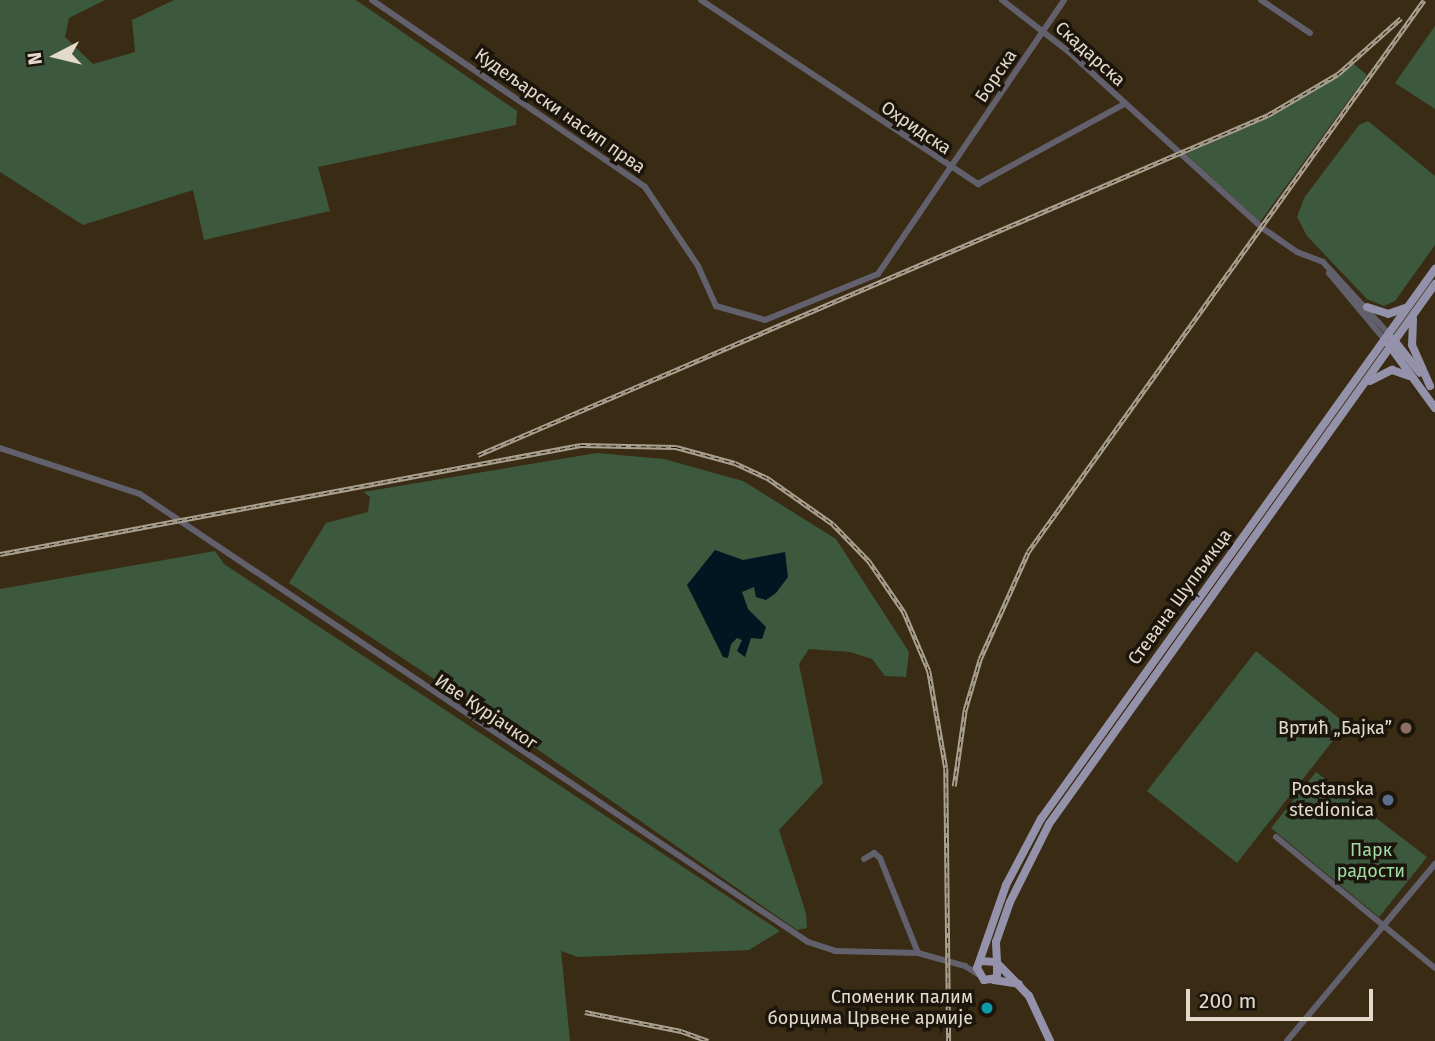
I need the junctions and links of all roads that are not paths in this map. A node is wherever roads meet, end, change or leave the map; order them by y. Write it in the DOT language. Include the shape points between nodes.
graph roads {
  1 [pos="372,0"];
  2 [pos="701,0"];
  3 [pos="1002,0"];
  4 [pos="1064,0"];
  5 [pos="1262,0"];
  6 [pos="1044,30"];
  7 [pos="1310,33"];
  8 [pos="1124,104"];
  9 [pos="951,168"];
  10 [pos="1323,262"];
  11 [pos="1435,269"];
  12 [pos="1435,285"];
  13 [pos="1367,307"];
  14 [pos="1413,308"];
  15 [pos="1387,337"];
  16 [pos="1393,344"];
  17 [pos="1414,379"];
  18 [pos="1363,387"];
  19 [pos="1432,389"];
  20 [pos="1435,408"];
  21 [pos="0,448"];
  22 [pos="1276,837"];
  23 [pos="864,859"];
  24 [pos="1435,864"];
  25 [pos="1384,927"];
  26 [pos="918,953"];
  27 [pos="981,961"];
  28 [pos="998,963"];
  29 [pos="965,966"];
  30 [pos="1435,968"];
  31 [pos="978,974"];
  32 [pos="994,980"];
  33 [pos="1019,984"];
  34 [pos="1050,1041"];
  35 [pos="1287,1041"];
  1 -- 9 [label="street, Кудељарски насип прва" via="645,187 698,266 716,306 724,310 765,320 878,274"];
  2 -- 9 [label="street, Охридска"];
  3 -- 6 [label="street, Скадарска"];
  4 -- 6 [label="street, Борска"];
  5 -- 7 [label="street"];
  6 -- 8 [label="street, Скадарска"];
  6 -- 9 [label="street, Борска"];
  8 -- 9 [label="street, Охридска" via="983,183"];
  8 -- 10 [label="street, Скадарска" via="1261,227 1297,252"];
  10 -- 13 [label="street"];
  10 -- 15 [label="street"];
  11 -- 14 [label="main road, Стевана Шупљикца"];
  12 -- 14 [label="main road, Стевана Шупљикца"];
  13 -- 14 [label="main road" via="1388,314"];
  13 -- 15 [label="street"];
  14 -- 15 [label="main road, Стевана Шупљикца"];
  14 -- 16 [label="main road, Стевана Шупљикца"];
  14 -- 19 [label="main road" via="1412,345"];
  15 -- 16 [label="main road"];
  15 -- 27 [label="main road, Стевана Шупљикца" via="1041,819 1006,885"];
  16 -- 17 [label="main road"];
  16 -- 18 [label="main road, Стевана Шупљикца"];
  16 -- 19 [label="main road"];
  17 -- 18 [label="main road" via="1392,370"];
  17 -- 20 [label="main road"];
  18 -- 28 [label="main road, Стевана Шупљикца" via="1049,824 1010,902 996,942"];
  21 -- 26 [label="street, Иве Курјачког" via="140,494 808,942 835,951"];
  22 -- 25 [label="street"];
  23 -- 26 [label="street" via="874,853 880,858"];
  24 -- 25 [label="street"];
  25 -- 30 [label="street"];
  25 -- 35 [label="street"];
  26 -- 29 [label="street, Иве Курјачког"];
  27 -- 28 [label="main road"];
  27 -- 29 [label="street"];
  27 -- 31 [label="main road, Стевана Шупљикца"];
  28 -- 32 [label="main road, Стевана Шупљикца"];
  28 -- 33 [label="main road"];
  29 -- 31 [label="street"];
  31 -- 32 [label="main road" via="984,981"];
  32 -- 33 [label="main road"];
  33 -- 34 [label="main road"];
}
